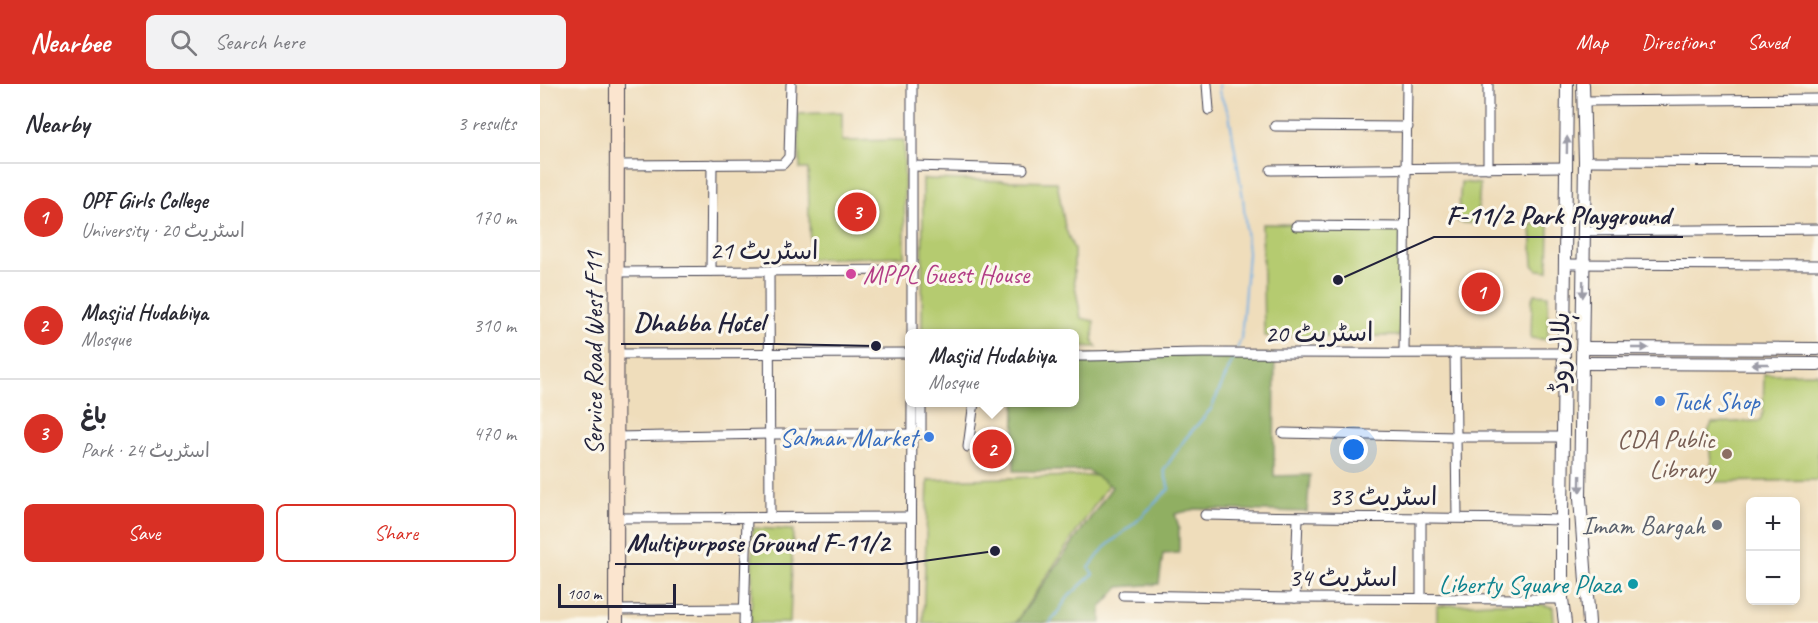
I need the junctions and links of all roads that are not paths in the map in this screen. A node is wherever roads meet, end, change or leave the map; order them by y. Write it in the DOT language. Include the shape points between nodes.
graph roads {
  1 [pos="617,84"];
  2 [pos="791,84"];
  3 [pos="912,84"];
  4 [pos="1207,84"];
  5 [pos="1407,84"];
  6 [pos="1488,84"];
  7 [pos="1567,84"];
  8 [pos="1583,84"];
  9 [pos="1818,99"];
  10 [pos="1584,101"];
  11 [pos="1209,111"];
  12 [pos="1275,126"];
  13 [pos="1408,127"];
  14 [pos="1585,161"];
  15 [pos="1818,162"];
  16 [pos="712,164"];
  17 [pos="617,165"];
  18 [pos="913,166"];
  19 [pos="1566,167"];
  20 [pos="1407,168"];
  21 [pos="1488,168"];
  22 [pos="1023,169"];
  23 [pos="1271,170"];
  24 [pos="1296,226"];
  25 [pos="1405,227"];
  26 [pos="1818,229"];
  27 [pos="1583,231"];
  28 [pos="1565,264"];
  29 [pos="1583,265"];
  30 [pos="1818,266"];
  31 [pos="912,270"];
  32 [pos="711,271"];
  33 [pos="769,271"];
  34 [pos="616,272"];
  35 [pos="912,329"];
  36 [pos="1582,348"];
  37 [pos="1818,349"];
  38 [pos="1404,352"];
  39 [pos="769,353"];
  40 [pos="905,353"];
  41 [pos="1455,353"];
  42 [pos="1564,353"];
  43 [pos="616,354"];
  44 [pos="1079,356"];
  45 [pos="1582,363"];
  46 [pos="1818,364"];
  47 [pos="912,407"];
  48 [pos="921,407"];
  49 [pos="973,407"];
  50 [pos="1283,433"];
  51 [pos="770,434"];
  52 [pos="912,434"];
  53 [pos="616,437"];
  54 [pos="1455,437"];
  55 [pos="1562,437"];
  56 [pos="968,447"];
  57 [pos="1205,515"];
  58 [pos="911,517"];
  59 [pos="1421,517"];
  60 [pos="1457,517"];
  61 [pos="617,518"];
  62 [pos="747,518"];
  63 [pos="770,518"];
  64 [pos="1298,518"];
  65 [pos="1562,520"];
  66 [pos="1123,595"];
  67 [pos="1295,598"];
  68 [pos="1420,598"];
  69 [pos="1562,599"];
  70 [pos="744,609"];
  71 [pos="616,616"];
  72 [pos="744,623"];
  73 [pos="911,623"];
  74 [pos="1565,623"];
  75 [pos="1589,623"];
  1 -- 17 [label="main road, Service Road West F11"];
  2 -- 16 [label="street" via="787,162"];
  3 -- 18 [label="street"];
  4 -- 11 [label="street"];
  5 -- 13 [label="street"];
  6 -- 21 [label="street"];
  19 -- 7 [label="street, ہلال روڈ, one-way"];
  8 -- 10 [label="street, ہلال روڈ"];
  9 -- 10 [label="street"];
  10 -- 14 [label="street, ہلال روڈ"];
  12 -- 13 [label="street"];
  13 -- 20 [label="street"];
  14 -- 15 [label="street"];
  14 -- 27 [label="street, ہلال روڈ"];
  16 -- 17 [label="street"];
  16 -- 32 [label="street"];
  17 -- 34 [label="main road, Service Road West F11"];
  18 -- 22 [label="street"];
  18 -- 31 [label="street"];
  19 -- 21 [label="street"];
  19 -- 28 [label="street, ہلال روڈ"];
  20 -- 21 [label="street"];
  20 -- 23 [label="street"];
  20 -- 25 [label="street"];
  24 -- 25 [label="street"];
  25 -- 38 [label="street"];
  26 -- 27 [label="street"];
  27 -- 29 [label="street, ہلال روڈ"];
  28 -- 29 [label="street"];
  28 -- 42 [label="street, ہلال روڈ"];
  29 -- 30 [label="street"];
  29 -- 36 [label="street, ہلال روڈ, one-way"];
  31 -- 33 [label="street, اسٹریٹ 21"];
  31 -- 35 [label="street"];
  32 -- 33 [label="street, اسٹریٹ 21"];
  32 -- 34 [label="street, اسٹریٹ 21"];
  33 -- 39 [label="street"];
  34 -- 43 [label="main road, Service Road West F11"];
  36 -- 37 [label="street, one-way"];
  36 -- 45 [label="street, ہلال روڈ"];
  38 -- 41 [label="street, اسٹریٹ 20"];
  38 -- 44 [label="street, اسٹریٹ 20"];
  39 -- 40 [label="street"];
  39 -- 43 [label="street"];
  39 -- 51 [label="street"];
  41 -- 42 [label="street, اسٹریٹ 20"];
  41 -- 54 [label="street"];
  42 -- 55 [label="street, ہلال روڈ"];
  43 -- 53 [label="main road, Service Road West F11"];
  46 -- 45 [label="street, one-way"];
  45 -- 75 [label="street, ہلال روڈ, one-way" via="1580,498"];
  47 -- 52 [label="street"];
  48 -- 52 [label="street" via="921,434"];
  49 -- 56 [label="street"];
  50 -- 54 [label="street"];
  51 -- 52 [label="street"];
  51 -- 53 [label="street"];
  51 -- 63 [label="street"];
  52 -- 58 [label="street"];
  53 -- 61 [label="main road, Service Road West F11"];
  54 -- 55 [label="street"];
  54 -- 60 [label="street"];
  55 -- 65 [label="street, ہلال روڈ"];
  57 -- 64 [label="street, اسٹریٹ 33"];
  58 -- 63 [label="street"];
  58 -- 73 [label="street"];
  59 -- 60 [label="street, اسٹریٹ 33"];
  59 -- 64 [label="street, اسٹریٹ 33"];
  59 -- 68 [label="street"];
  60 -- 65 [label="street, اسٹریٹ 33"];
  61 -- 62 [label="street"];
  61 -- 71 [label="main road, Service Road West F11"];
  62 -- 63 [label="street"];
  62 -- 70 [label="street"];
  64 -- 67 [label="street"];
  65 -- 69 [label="street, ہلال روڈ"];
  66 -- 67 [label="street, اسٹریٹ 34"];
  67 -- 68 [label="street, اسٹریٹ 34"];
  68 -- 69 [label="street, اسٹریٹ 34"];
  69 -- 74 [label="street, ہلال روڈ"];
  70 -- 71 [label="street"];
  70 -- 72 [label="street"];
}
